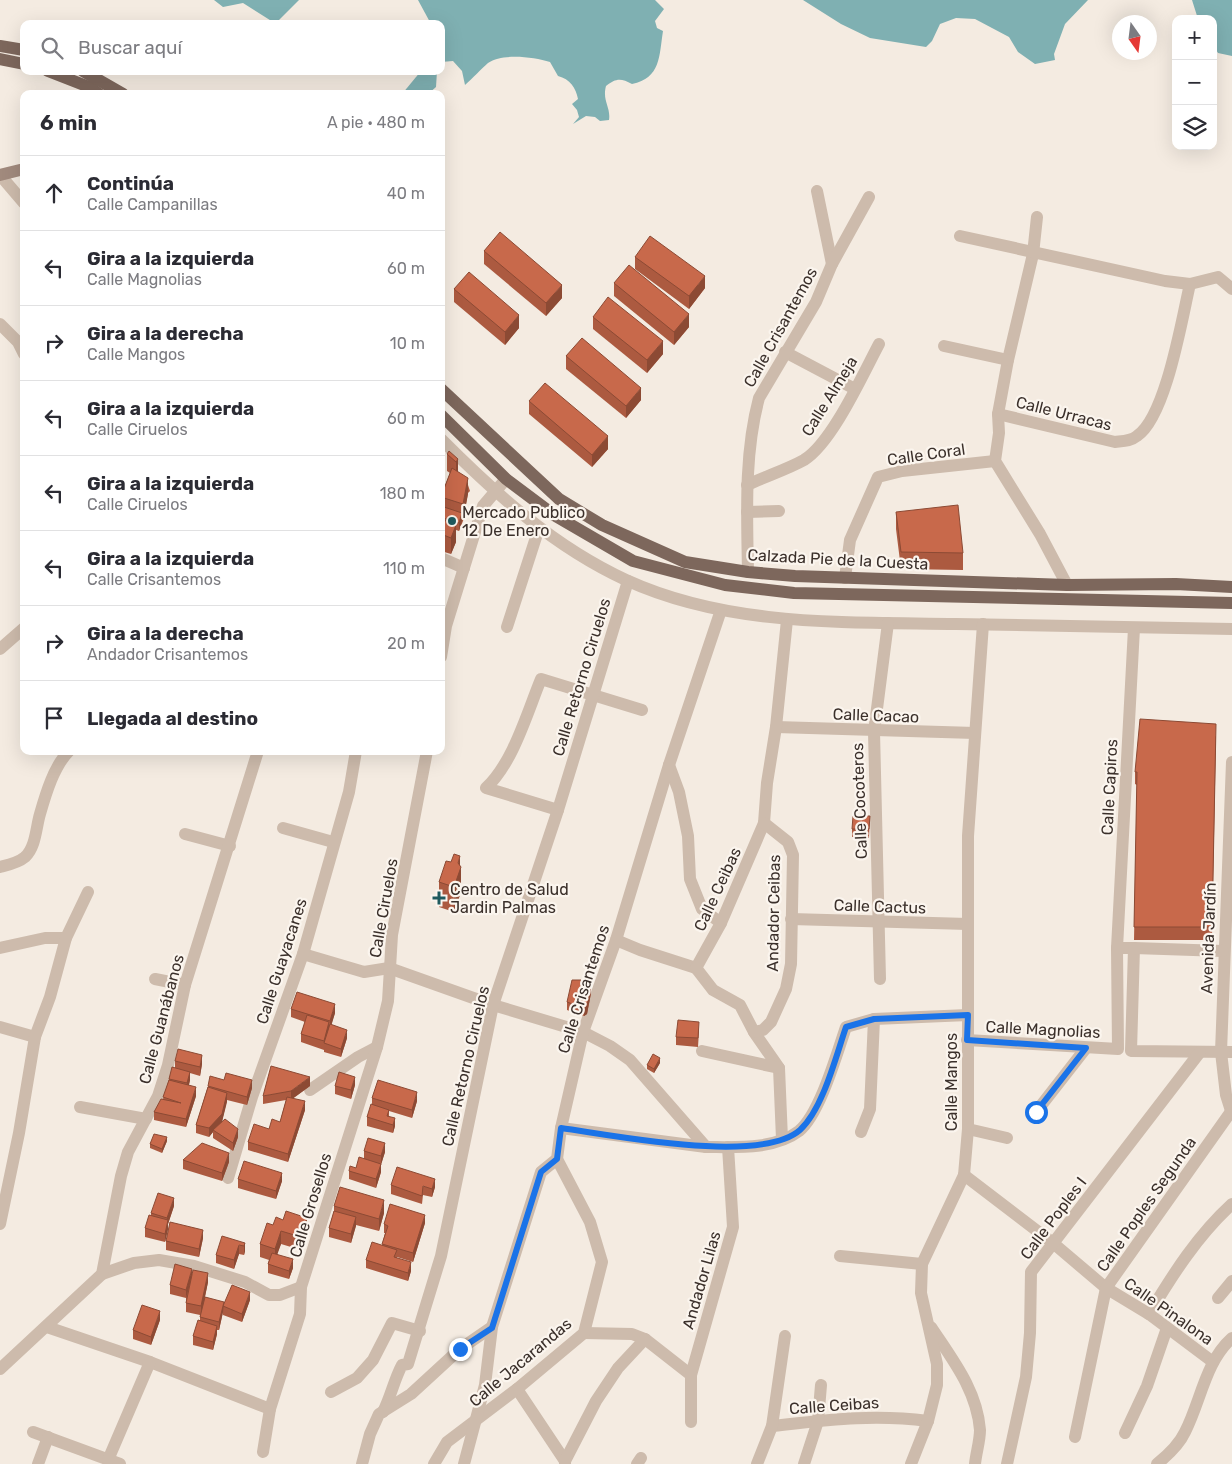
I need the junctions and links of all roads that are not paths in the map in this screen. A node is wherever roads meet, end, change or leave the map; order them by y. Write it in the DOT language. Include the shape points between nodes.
graph roads {
  1 [pos="0,46"];
  2 [pos="20,49"];
  3 [pos="0,59"];
  4 [pos="20,63"];
  5 [pos="58,75"];
  6 [pos="90,75"];
  7 [pos="93,90"];
  8 [pos="116,90"];
  9 [pos="20,170"];
  10 [pos="0,174"];
  11 [pos="817,191"];
  12 [pos="869,197"];
  13 [pos="20,198"];
  14 [pos="1037,217"];
  15 [pos="960,236"];
  16 [pos="1033,254"];
  17 [pos="832,264"];
  18 [pos="1190,284"];
  19 [pos="1232,289"];
  20 [pos="0,324"];
  21 [pos="879,344"];
  22 [pos="20,346"];
  23 [pos="944,346"];
  24 [pos="785,352"];
  25 [pos="1008,360"];
  26 [pos="855,389"];
  27 [pos="445,393"];
  28 [pos="998,414"];
  29 [pos="445,419"];
  30 [pos="445,443"];
  31 [pos="995,461"];
  32 [pos="506,479"];
  33 [pos="748,485"];
  34 [pos="494,492"];
  35 [pos="779,511"];
  36 [pos="747,512"];
  37 [pos="539,528"];
  38 [pos="445,560"];
  39 [pos="464,568"];
  40 [pos="748,572"];
  41 [pos="845,578"];
  42 [pos="628,581"];
  43 [pos="1067,585"];
  44 [pos="1232,587"];
  45 [pos="1232,603"];
  46 [pos="721,610"];
  47 [pos="787,620"];
  48 [pos="445,623"];
  49 [pos="888,623"];
  50 [pos="983,624"];
  51 [pos="507,627"];
  52 [pos="1134,628"];
  53 [pos="1232,628"];
  54 [pos="20,632"];
  55 [pos="0,649"];
  56 [pos="592,694"];
  57 [pos="642,710"];
  58 [pos="776,727"];
  59 [pos="874,732"];
  60 [pos="975,733"];
  61 [pos="65,755"];
  62 [pos="257,755"];
  63 [pos="355,755"];
  64 [pos="426,755"];
  65 [pos="1232,762"];
  66 [pos="669,765"];
  67 [pos="558,810"];
  68 [pos="764,823"];
  69 [pos="283,828"];
  70 [pos="185,834"];
  71 [pos="333,842"];
  72 [pos="230,846"];
  73 [pos="0,867"];
  74 [pos="88,892"];
  75 [pos="791,919"];
  76 [pos="721,923"];
  77 [pos="880,923"];
  78 [pos="968,924"];
  79 [pos="66,938"];
  80 [pos="616,940"];
  81 [pos="0,948"];
  82 [pos="1117,948"];
  83 [pos="1134,948"];
  84 [pos="1223,951"];
  85 [pos="303,954"];
  86 [pos="389,968"];
  87 [pos="696,968"];
  88 [pos="155,979"];
  89 [pos="880,979"];
  90 [pos="185,985"];
  91 [pos="493,1005"];
  92 [pos="968,1015"];
  93 [pos="874,1019"];
  94 [pos="0,1027"];
  95 [pos="583,1032"];
  96 [pos="754,1032"];
  97 [pos="35,1037"];
  98 [pos="967,1040"];
  99 [pos="377,1046"];
  100 [pos="1086,1048"];
  101 [pos="1118,1049"];
  102 [pos="702,1051"];
  103 [pos="1200,1052"];
  104 [pos="1226,1052"];
  105 [pos="779,1068"];
  106 [pos="310,1090"];
  107 [pos="80,1107"];
  108 [pos="1036,1112"];
  109 [pos="1231,1114"];
  110 [pos="146,1119"];
  111 [pos="561,1128"];
  112 [pos="968,1129"];
  113 [pos="861,1132"];
  114 [pos="1008,1138"];
  115 [pos="782,1139"];
  116 [pos="706,1147"];
  117 [pos="728,1147"];
  118 [pos="557,1159"];
  119 [pos="964,1175"];
  120 [pos="228,1178"];
  121 [pos="1232,1204"];
  122 [pos="0,1224"];
  123 [pos="1053,1243"];
  124 [pos="840,1256"];
  125 [pos="922,1264"];
  126 [pos="102,1274"];
  127 [pos="1232,1281"];
  128 [pos="301,1288"];
  129 [pos="1106,1288"];
  130 [pos="1218,1298"];
  131 [pos="1149,1314"];
  132 [pos="926,1319"];
  133 [pos="47,1327"];
  134 [pos="492,1328"];
  135 [pos="1166,1328"];
  136 [pos="420,1331"];
  137 [pos="584,1333"];
  138 [pos="785,1336"];
  139 [pos="1232,1338"];
  140 [pos="645,1339"];
  141 [pos="150,1362"];
  142 [pos="1213,1362"];
  143 [pos="0,1369"];
  144 [pos="691,1375"];
  145 [pos="821,1385"];
  146 [pos="517,1389"];
  147 [pos="331,1392"];
  148 [pos="270,1409"];
  149 [pos="383,1412"];
  150 [pos="818,1421"];
  151 [pos="928,1421"];
  152 [pos="690,1422"];
  153 [pos="473,1423"];
  154 [pos="772,1426"];
  155 [pos="34,1432"];
  156 [pos="1125,1433"];
  157 [pos="48,1437"];
  158 [pos="1075,1437"];
  159 [pos="263,1452"];
  160 [pos="108,1460"];
  161 [pos="565,1462"];
  162 [pos="38,1464"];
  163 [pos="120,1464"];
  164 [pos="362,1464"];
  165 [pos="434,1464"];
  166 [pos="464,1464"];
  167 [pos="757,1464"];
  168 [pos="804,1464"];
  169 [pos="911,1464"];
  170 [pos="975,1464"];
  171 [pos="1007,1464"];
  172 [pos="1157,1464"];
  1 -- 2 [label="main road"];
  3 -- 4 [label="main road"];
  5 -- 7 [label="main road"];
  6 -- 8 [label="main road"];
  9 -- 10 [label="main road"];
  10 -- 13 [label="street"];
  11 -- 17 [label="street"];
  12 -- 17 [label="street, Calle Crisantemos"];
  14 -- 16 [label="street, Calle Urracas"];
  15 -- 16 [label="street"];
  16 -- 18 [label="street"];
  16 -- 25 [label="street, Calle Urracas"];
  17 -- 24 [label="street, Calle Crisantemos" via="816,302"];
  18 -- 19 [label="street" via="1218,277"];
  18 -- 28 [label="street, Calle Urracas" via="1166,389 1145,428 1137,436 1115,442"];
  20 -- 22 [label="street"];
  21 -- 26 [label="street, Calle Almeja"];
  23 -- 25 [label="street"];
  24 -- 26 [label="street"];
  24 -- 33 [label="street, Calle Crisantemos" via="759,398"];
  25 -- 28 [label="street, Calle Urracas"];
  26 -- 33 [label="street, Calle Almeja" via="824,441 806,459"];
  27 -- 40 [label="main road, Calzada Pie de la Cuesta" via="558,499 602,525 685,562"];
  28 -- 31 [label="street, Calle Urracas"];
  29 -- 32 [label="main road, Calzada Pie de la Cuesta"];
  30 -- 34 [label="street"];
  31 -- 41 [label="street, Calle Coral" via="902,471 878,477 850,540"];
  31 -- 43 [label="street"];
  32 -- 34 [label="street"];
  32 -- 45 [label="main road, Calzada Pie de la Cuesta" via="554,514 633,561 725,585 794,593"];
  33 -- 36 [label="street, Calle Crisantemos"];
  34 -- 37 [label="street"];
  34 -- 39 [label="street" via="483,506"];
  35 -- 36 [label="street"];
  36 -- 40 [label="street, Calle Crisantemos"];
  37 -- 42 [label="street" via="567,548"];
  37 -- 51 [label="street"];
  38 -- 39 [label="street"];
  39 -- 48 [label="street"];
  40 -- 41 [label="main road, Calzada Pie de la Cuesta"];
  41 -- 43 [label="main road, Calzada Pie de la Cuesta"];
  42 -- 46 [label="street" via="678,600"];
  42 -- 56 [label="street, Calle Retorno Ciruelos"];
  43 -- 44 [label="main road, Calzada Pie de la Cuesta"];
  46 -- 47 [label="street"];
  46 -- 66 [label="street, Calle Crisantemos"];
  47 -- 49 [label="street"];
  47 -- 58 [label="street, Calle Ceibas"];
  49 -- 50 [label="street"];
  49 -- 59 [label="street, Calle Cocoteros"];
  50 -- 52 [label="street"];
  50 -- 60 [label="street, Calle Mangos"];
  52 -- 53 [label="street"];
  52 -- 82 [label="street, Calle Capiros"];
  54 -- 55 [label="street"];
  56 -- 57 [label="street"];
  56 -- 67 [label="street, Calle Retorno Ciruelos"];
  56 -- 67 [label="street" via="540,679 510,754 497,778 486,788"];
  58 -- 59 [label="street, Calle Cacao"];
  58 -- 68 [label="street, Calle Ceibas"];
  59 -- 60 [label="street, Calle Cacao"];
  59 -- 77 [label="street, Calle Cocoteros"];
  60 -- 78 [label="street, Calle Mangos" via="968,836"];
  61 -- 73 [label="street" via="60,760 40,813 32,848 17,862"];
  62 -- 72 [label="street, Calle Guanábanos"];
  63 -- 71 [label="street, Calle Guayacanes" via="349,792"];
  64 -- 86 [label="street, Calle Ciruelos" via="392,935"];
  65 -- 84 [label="street, Avenida Jardín"];
  66 -- 76 [label="street" via="680,792 688,836 690,880 702,909"];
  66 -- 80 [label="street, Calle Crisantemos"];
  67 -- 91 [label="street, Calle Retorno Ciruelos"];
  68 -- 75 [label="street, Andador Ceibas" via="788,842 793,855"];
  68 -- 76 [label="street, Calle Ceibas"];
  69 -- 71 [label="street"];
  70 -- 72 [label="street"];
  71 -- 85 [label="street, Calle Guayacanes"];
  72 -- 90 [label="street, Calle Guanábanos"];
  74 -- 79 [label="street"];
  75 -- 77 [label="street, Calle Cactus"];
  75 -- 96 [label="street, Andador Ceibas" via="791,964 786,989 771,1022 763,1030"];
  76 -- 87 [label="street, Calle Ceibas"];
  77 -- 78 [label="street, Calle Cactus"];
  77 -- 89 [label="street, Calle Cocoteros"];
  78 -- 92 [label="street, Calle Mangos"];
  79 -- 81 [label="street" via="44,938"];
  79 -- 97 [label="street"];
  80 -- 87 [label="street"];
  80 -- 95 [label="street, Calle Crisantemos"];
  82 -- 83 [label="street"];
  82 -- 101 [label="street, Calle Capiros"];
  83 -- 84 [label="street"];
  83 -- 103 [label="street" via="1131,1051"];
  84 -- 104 [label="street, Avenida Jardín"];
  85 -- 86 [label="street" via="364,972"];
  85 -- 120 [label="street, Calle Guayacanes" via="252,1098"];
  86 -- 91 [label="street, Calle Ciruelos"];
  86 -- 99 [label="street, Calle Grosellos" via="388,1001"];
  87 -- 96 [label="street" via="713,990 740,1005"];
  88 -- 90 [label="street"];
  90 -- 110 [label="street, Calle Guanábanos" via="168,1066"];
  91 -- 95 [label="street, Calle Ciruelos"];
  91 -- 136 [label="street, Calle Retorno Ciruelos" via="440,1256"];
  92 -- 93 [label="street"];
  92 -- 98 [label="street, Calle Mangos"];
  93 -- 113 [label="street" via="870,1109"];
  93 -- 115 [label="street" via="846,1027 811,1115 800,1130"];
  94 -- 97 [label="street"];
  95 -- 111 [label="street, Calle Crisantemos"];
  95 -- 116 [label="street, Calle Ciruelos" via="630,1060"];
  96 -- 105 [label="street"];
  97 -- 122 [label="street"];
  98 -- 100 [label="street, Calle Magnolias"];
  98 -- 112 [label="street, Calle Mangos"];
  99 -- 106 [label="street"];
  99 -- 128 [label="street, Calle Grosellos"];
  100 -- 101 [label="street, Calle Magnolias"];
  100 -- 108 [label="street"];
  102 -- 105 [label="street"];
  103 -- 104 [label="street"];
  103 -- 123 [label="street, Calle Poples I"];
  104 -- 109 [label="street, Avenida Jardín" via="1226,1095"];
  105 -- 115 [label="street"];
  107 -- 110 [label="street"];
  109 -- 129 [label="street, Calle Poples Segunda"];
  110 -- 126 [label="street, Calle Guanábanos" via="128,1152 121,1176"];
  111 -- 116 [label="street"];
  111 -- 118 [label="street, Calle Crisantemos"];
  112 -- 114 [label="street"];
  112 -- 119 [label="street, Calle Mangos"];
  115 -- 117 [label="street" via="748,1147"];
  116 -- 117 [label="street"];
  117 -- 144 [label="street, Andador Lilas" via="733,1227"];
  118 -- 134 [label="street" via="541,1172"];
  118 -- 137 [label="street, Calle Jacarandas" via="590,1222 602,1262"];
  119 -- 123 [label="street, Calle Pinalona"];
  119 -- 125 [label="street, Calle Mangos"];
  121 -- 131 [label="street" via="1178,1266"];
  123 -- 129 [label="street, Calle Pinalona"];
  123 -- 171 [label="street, Calle Poples I" via="1031,1272 1026,1377"];
  124 -- 125 [label="street"];
  125 -- 132 [label="street, Calle Mangos" via="921,1293"];
  126 -- 128 [label="street" via="134,1263 159,1260 211,1271 245,1282 269,1295 280,1296"];
  126 -- 133 [label="street"];
  127 -- 130 [label="street"];
  128 -- 148 [label="street, Calle Grosellos" via="300,1314"];
  129 -- 131 [label="street, Calle Pinalona"];
  129 -- 158 [label="street, Calle Poples Segunda"];
  131 -- 135 [label="street, Calle Pinalona"];
  132 -- 151 [label="street, Calle Mangos" via="937,1364 937,1385"];
  132 -- 170 [label="street" via="970,1389 980,1432"];
  133 -- 141 [label="street"];
  133 -- 143 [label="street"];
  134 -- 149 [label="street" via="460,1349 411,1394"];
  134 -- 153 [label="street" via="485,1385"];
  135 -- 142 [label="street, Calle Pinalona"];
  135 -- 156 [label="street" via="1147,1386"];
  136 -- 147 [label="street" via="392,1323 373,1360 357,1378"];
  136 -- 149 [label="street, Calle Retorno Ciruelos" via="408,1364 402,1365 395,1378 393,1392"];
  137 -- 140 [label="street" via="632,1334"];
  137 -- 146 [label="street, Calle Jacarandas"];
  138 -- 154 [label="street"];
  139 -- 142 [label="street"];
  140 -- 144 [label="street"];
  140 -- 161 [label="street" via="618,1368 596,1401"];
  141 -- 148 [label="street"];
  141 -- 160 [label="street"];
  142 -- 172 [label="street" via="1185,1433 1170,1454"];
  144 -- 152 [label="street, Andador Lilas"];
  145 -- 150 [label="street"];
  146 -- 153 [label="street, Calle Jacarandas"];
  146 -- 161 [label="street"];
  148 -- 159 [label="street, Calle Grosellos"];
  149 -- 164 [label="street" via="370,1434"];
  150 -- 151 [label="street, Calle Ceibas" via="859,1416"];
  150 -- 154 [label="street, Calle Ceibas"];
  150 -- 168 [label="street"];
  151 -- 169 [label="street, Calle Mangos"];
  153 -- 165 [label="street, Calle Jacarandas" via="447,1442"];
  153 -- 166 [label="street"];
  154 -- 167 [label="street"];
  155 -- 157 [label="street"];
  157 -- 160 [label="street"];
  157 -- 162 [label="street"];
  160 -- 163 [label="street"];
}
